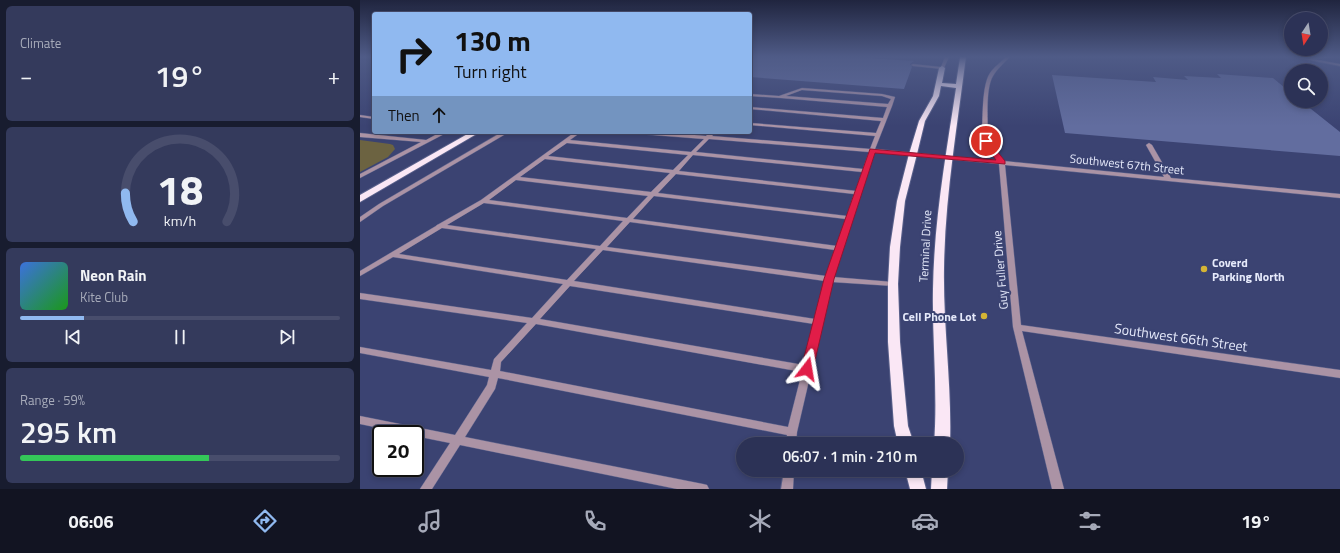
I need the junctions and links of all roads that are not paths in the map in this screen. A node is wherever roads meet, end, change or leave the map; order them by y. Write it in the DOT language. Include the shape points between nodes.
graph roads {
  1 [pos="939,80"];
  2 [pos="960,80"];
  3 [pos="989,80"];
  4 [pos="938,84"];
  5 [pos="959,86"];
  6 [pos="752,95"];
  7 [pos="779,97"];
  8 [pos="890,106"];
  9 [pos="752,108"];
  10 [pos="360,116"];
  11 [pos="372,118"];
  12 [pos="884,120"];
  13 [pos="752,124"];
  14 [pos="441,134"];
  15 [pos="473,134"];
  16 [pos="503,134"];
  17 [pos="575,134"];
  18 [pos="662,134"];
  19 [pos="711,134"];
  20 [pos="360,135"];
  21 [pos="878,135"];
  22 [pos="707,138"];
  23 [pos="566,141"];
  24 [pos="426,142"];
  25 [pos="1149,145"];
  26 [pos="872,151"];
  27 [pos="692,153"];
  28 [pos="913,154"];
  29 [pos="543,157"];
  30 [pos="948,157"];
  31 [pos="1002,162"];
  32 [pos="865,171"];
  33 [pos="674,172"];
  34 [pos="360,176"];
  35 [pos="514,178"];
  36 [pos="1169,180"];
  37 [pos="858,193"];
  38 [pos="653,194"];
  39 [pos="1340,196"];
  40 [pos="360,199"];
  41 [pos="483,201"];
  42 [pos="850,218"];
  43 [pos="360,220"];
  44 [pos="628,220"];
  45 [pos="439,226"];
  46 [pos="601,248"];
  47 [pos="839,248"];
  48 [pos="391,255"];
  49 [pos="360,274"];
  50 [pos="829,279"];
  51 [pos="568,284"];
  52 [pos="893,284"];
  53 [pos="360,296"];
  54 [pos="534,321"];
  55 [pos="818,322"];
  56 [pos="1017,327"];
  57 [pos="360,350"];
  58 [pos="807,369"];
  59 [pos="494,374"];
  60 [pos="1340,374"];
  61 [pos="360,420"];
  62 [pos="792,432"];
  63 [pos="792,437"];
  64 [pos="904,437"];
  65 [pos="942,437"];
  66 [pos="456,440"];
  67 [pos="788,477"];
  68 [pos="915,477"];
  69 [pos="940,477"];
  70 [pos="426,489"];
  71 [pos="703,489"];
  72 [pos="787,489"];
  73 [pos="918,489"];
  74 [pos="939,489"];
  75 [pos="1058,489"];
  1 -- 4 [label="main road"];
  2 -- 5 [label="main road, Terminal Drive"];
  3 -- 31 [label="street" via="986,97 986,141"];
  4 -- 5 [label="main road"];
  4 -- 28 [label="main road" via="936,96 922,121"];
  5 -- 30 [label="main road, Terminal Drive"];
  6 -- 7 [label="street"];
  7 -- 8 [label="street"];
  7 -- 8 [label="street" via="802,89 882,95 893,98"];
  8 -- 12 [label="street"];
  9 -- 12 [label="street"];
  10 -- 11 [label="street"];
  12 -- 21 [label="street"];
  13 -- 21 [label="street"];
  14 -- 24 [label="street"];
  15 -- 40 [label="main road"];
  16 -- 43 [label="street"];
  17 -- 23 [label="street"];
  18 -- 22 [label="street, Southwest 67th Street"];
  19 -- 22 [label="street"];
  20 -- 24 [label="street"];
  21 -- 26 [label="street"];
  22 -- 26 [label="street, Southwest 67th Street"];
  22 -- 27 [label="street"];
  23 -- 27 [label="street"];
  23 -- 29 [label="street"];
  24 -- 34 [label="street"];
  25 -- 36 [label="street"];
  26 -- 28 [label="street, Southwest 67th Street"];
  26 -- 32 [label="street"];
  27 -- 32 [label="street"];
  27 -- 33 [label="street"];
  28 -- 30 [label="street, Southwest 67th Street"];
  28 -- 52 [label="main road" via="901,201"];
  29 -- 33 [label="street"];
  29 -- 35 [label="street"];
  30 -- 31 [label="street, Southwest 67th Street"];
  30 -- 65 [label="main road, Terminal Drive" via="938,302"];
  31 -- 36 [label="street, Southwest 67th Street"];
  31 -- 56 [label="street, Guy Fuller Drive"];
  32 -- 37 [label="street"];
  33 -- 37 [label="street"];
  33 -- 38 [label="street"];
  35 -- 38 [label="street"];
  35 -- 41 [label="street"];
  36 -- 39 [label="street, Southwest 67th Street"];
  37 -- 42 [label="street"];
  38 -- 42 [label="street"];
  38 -- 44 [label="street"];
  41 -- 44 [label="street"];
  41 -- 45 [label="street"];
  42 -- 47 [label="street"];
  44 -- 46 [label="street"];
  44 -- 47 [label="street"];
  45 -- 46 [label="street"];
  45 -- 48 [label="street"];
  46 -- 50 [label="street"];
  46 -- 51 [label="street"];
  47 -- 50 [label="street"];
  48 -- 49 [label="street"];
  48 -- 51 [label="street"];
  50 -- 52 [label="street"];
  50 -- 55 [label="street"];
  51 -- 54 [label="street"];
  51 -- 55 [label="street"];
  52 -- 64 [label="main road" via="894,342"];
  53 -- 54 [label="street"];
  54 -- 58 [label="street"];
  54 -- 59 [label="street" via="497,361"];
  55 -- 58 [label="street"];
  56 -- 60 [label="street, Southwest 66th Street"];
  56 -- 75 [label="street, Guy Fuller Drive"];
  57 -- 59 [label="street"];
  58 -- 62 [label="street"];
  59 -- 62 [label="street"];
  59 -- 66 [label="street" via="492,386"];
  61 -- 66 [label="street"];
  62 -- 63 [label="street"];
  66 -- 70 [label="street"];
  66 -- 71 [label="street"];
  67 -- 72 [label="street"];
  68 -- 73 [label="main road"];
  69 -- 74 [label="main road"];
}
